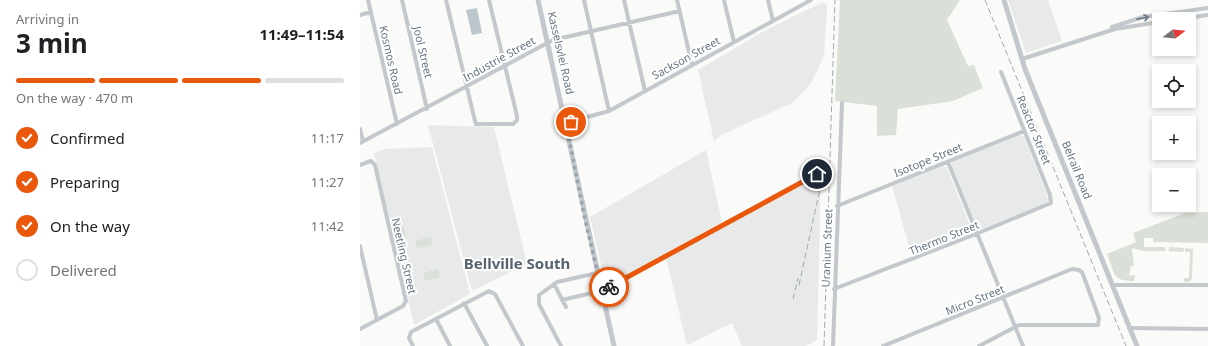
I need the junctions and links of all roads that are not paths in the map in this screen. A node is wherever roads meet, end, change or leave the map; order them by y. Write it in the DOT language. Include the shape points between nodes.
graph roads {
  1 [pos="368,0"];
  2 [pos="402,0"];
  3 [pos="446,0"];
  4 [pos="489,0"];
  5 [pos="538,0"];
  6 [pos="584,0"];
  7 [pos="624,0"];
  8 [pos="677,0"];
  9 [pos="724,0"];
  10 [pos="768,0"];
  11 [pos="811,0"];
  12 [pos="1004,0"];
  13 [pos="1208,8"];
  14 [pos="680,11"];
  15 [pos="371,12"];
  16 [pos="360,15"];
  17 [pos="1208,15"];
  18 [pos="1196,17"];
  19 [pos="773,21"];
  20 [pos="629,23"];
  21 [pos="1152,23"];
  22 [pos="591,31"];
  23 [pos="1093,35"];
  24 [pos="734,42"];
  25 [pos="548,43"];
  26 [pos="1022,59"];
  27 [pos="692,65"];
  28 [pos="504,67"];
  29 [pos="1001,72"];
  30 [pos="466,88"];
  31 [pos="645,91"];
  32 [pos="842,103"];
  33 [pos="427,109"];
  34 [pos="609,111"];
  35 [pos="566,123"];
  36 [pos="397,124"];
  37 [pos="360,129"];
  38 [pos="1024,131"];
  39 [pos="362,142"];
  40 [pos="948,162"];
  41 [pos="360,165"];
  42 [pos="817,174"];
  43 [pos="1050,195"];
  44 [pos="837,206"];
  45 [pos="976,234"];
  46 [pos="360,246"];
  47 [pos="597,273"];
  48 [pos="554,284"];
  49 [pos="1112,285"];
  50 [pos="1208,285"];
  51 [pos="834,289"];
  52 [pos="602,291"];
  53 [pos="592,293"];
  54 [pos="1002,298"];
  55 [pos="562,300"];
  56 [pos="464,303"];
  57 [pos="566,307"];
  58 [pos="436,319"];
  59 [pos="377,320"];
  60 [pos="1015,326"];
  61 [pos="1129,328"];
  62 [pos="360,329"];
  63 [pos="1208,330"];
  64 [pos="413,346"];
  65 [pos="450,346"];
  66 [pos="487,346"];
  67 [pos="523,346"];
  68 [pos="561,346"];
  69 [pos="614,346"];
  70 [pos="834,346"];
  71 [pos="883,346"];
  72 [pos="979,346"];
  73 [pos="1023,346"];
  74 [pos="1137,346"];
  1 -- 15 [label="street, Kosmos Road"];
  2 -- 33 [label="street, Jool Street"];
  3 -- 30 [label="street"];
  4 -- 28 [label="street"];
  5 -- 25 [label="street, Kasselsvlei Road"];
  6 -- 22 [label="street"];
  7 -- 20 [label="street"];
  8 -- 14 [label="street"];
  9 -- 24 [label="street"];
  10 -- 19 [label="street"];
  11 -- 19 [label="street, Sackson Street"];
  12 -- 26 [label="street, Belrail Road"];
  23 -- 13 [label="street, one-way" via="1143,17"];
  14 -- 20 [label="street, Industrie Street"];
  14 -- 27 [label="street"];
  15 -- 16 [label="street"];
  15 -- 36 [label="street, Kosmos Road"];
  17 -- 18 [label="street"];
  19 -- 24 [label="street, Sackson Street"];
  20 -- 22 [label="street, Industrie Street"];
  20 -- 31 [label="street"];
  21 -- 23 [label="street"];
  22 -- 25 [label="street, Industrie Street"];
  22 -- 34 [label="street"];
  23 -- 26 [label="street"];
  24 -- 27 [label="street, Sackson Street"];
  25 -- 28 [label="street, Industrie Street"];
  25 -- 35 [label="street, Kasselsvlei Road"];
  26 -- 49 [label="street, Belrail Road"];
  27 -- 31 [label="street, Sackson Street"];
  28 -- 30 [label="street, Industrie Street"];
  28 -- 30 [label="street" via="517,120 511,125 476,124"];
  29 -- 38 [label="street, Reactor Street"];
  30 -- 33 [label="street, Industrie Street"];
  31 -- 34 [label="street, Sackson Street"];
  32 -- 44 [label="street, Uranium Street"];
  33 -- 36 [label="street, Industrie Street"];
  34 -- 35 [label="street, Sackson Street"];
  35 -- 47 [label="street, Kasselsvlei Road"];
  36 -- 39 [label="street, Industrie Street"];
  37 -- 39 [label="street"];
  38 -- 40 [label="street, Isotope Street"];
  38 -- 43 [label="street, Reactor Street"];
  40 -- 44 [label="street, Isotope Street"];
  40 -- 45 [label="street"];
  41 -- 59 [label="street, Neetling Street" via="373,162 406,301 403,306"];
  42 -- 52 [label="street"];
  43 -- 45 [label="street, Thermo Street" via="1051,203 1046,206"];
  44 -- 51 [label="street, Uranium Street"];
  45 -- 51 [label="street, Thermo Street"];
  45 -- 54 [label="street"];
  46 -- 59 [label="street"];
  47 -- 48 [label="street"];
  47 -- 52 [label="street, Kasselsvlei Road"];
  48 -- 55 [label="street"];
  48 -- 68 [label="street" via="541,292 538,300"];
  49 -- 50 [label="street"];
  49 -- 61 [label="street, Belrail Road"];
  51 -- 70 [label="street, Uranium Street"];
  52 -- 69 [label="street, Kasselsvlei Road"];
  53 -- 55 [label="street"];
  54 -- 60 [label="street"];
  54 -- 60 [label="street, Micro Street" via="1072,269 1079,270 1082,272 1100,322 1092,327 1025,324"];
  54 -- 71 [label="street, Micro Street"];
  55 -- 57 [label="street"];
  56 -- 58 [label="street"];
  56 -- 66 [label="street"];
  56 -- 67 [label="street" via="487,291 493,292"];
  58 -- 64 [label="street" via="410,334"];
  58 -- 65 [label="street"];
  59 -- 62 [label="street, Neetling Street"];
  60 -- 72 [label="street"];
  60 -- 73 [label="street"];
  61 -- 63 [label="street"];
  61 -- 74 [label="street, Belrail Road"];
}
